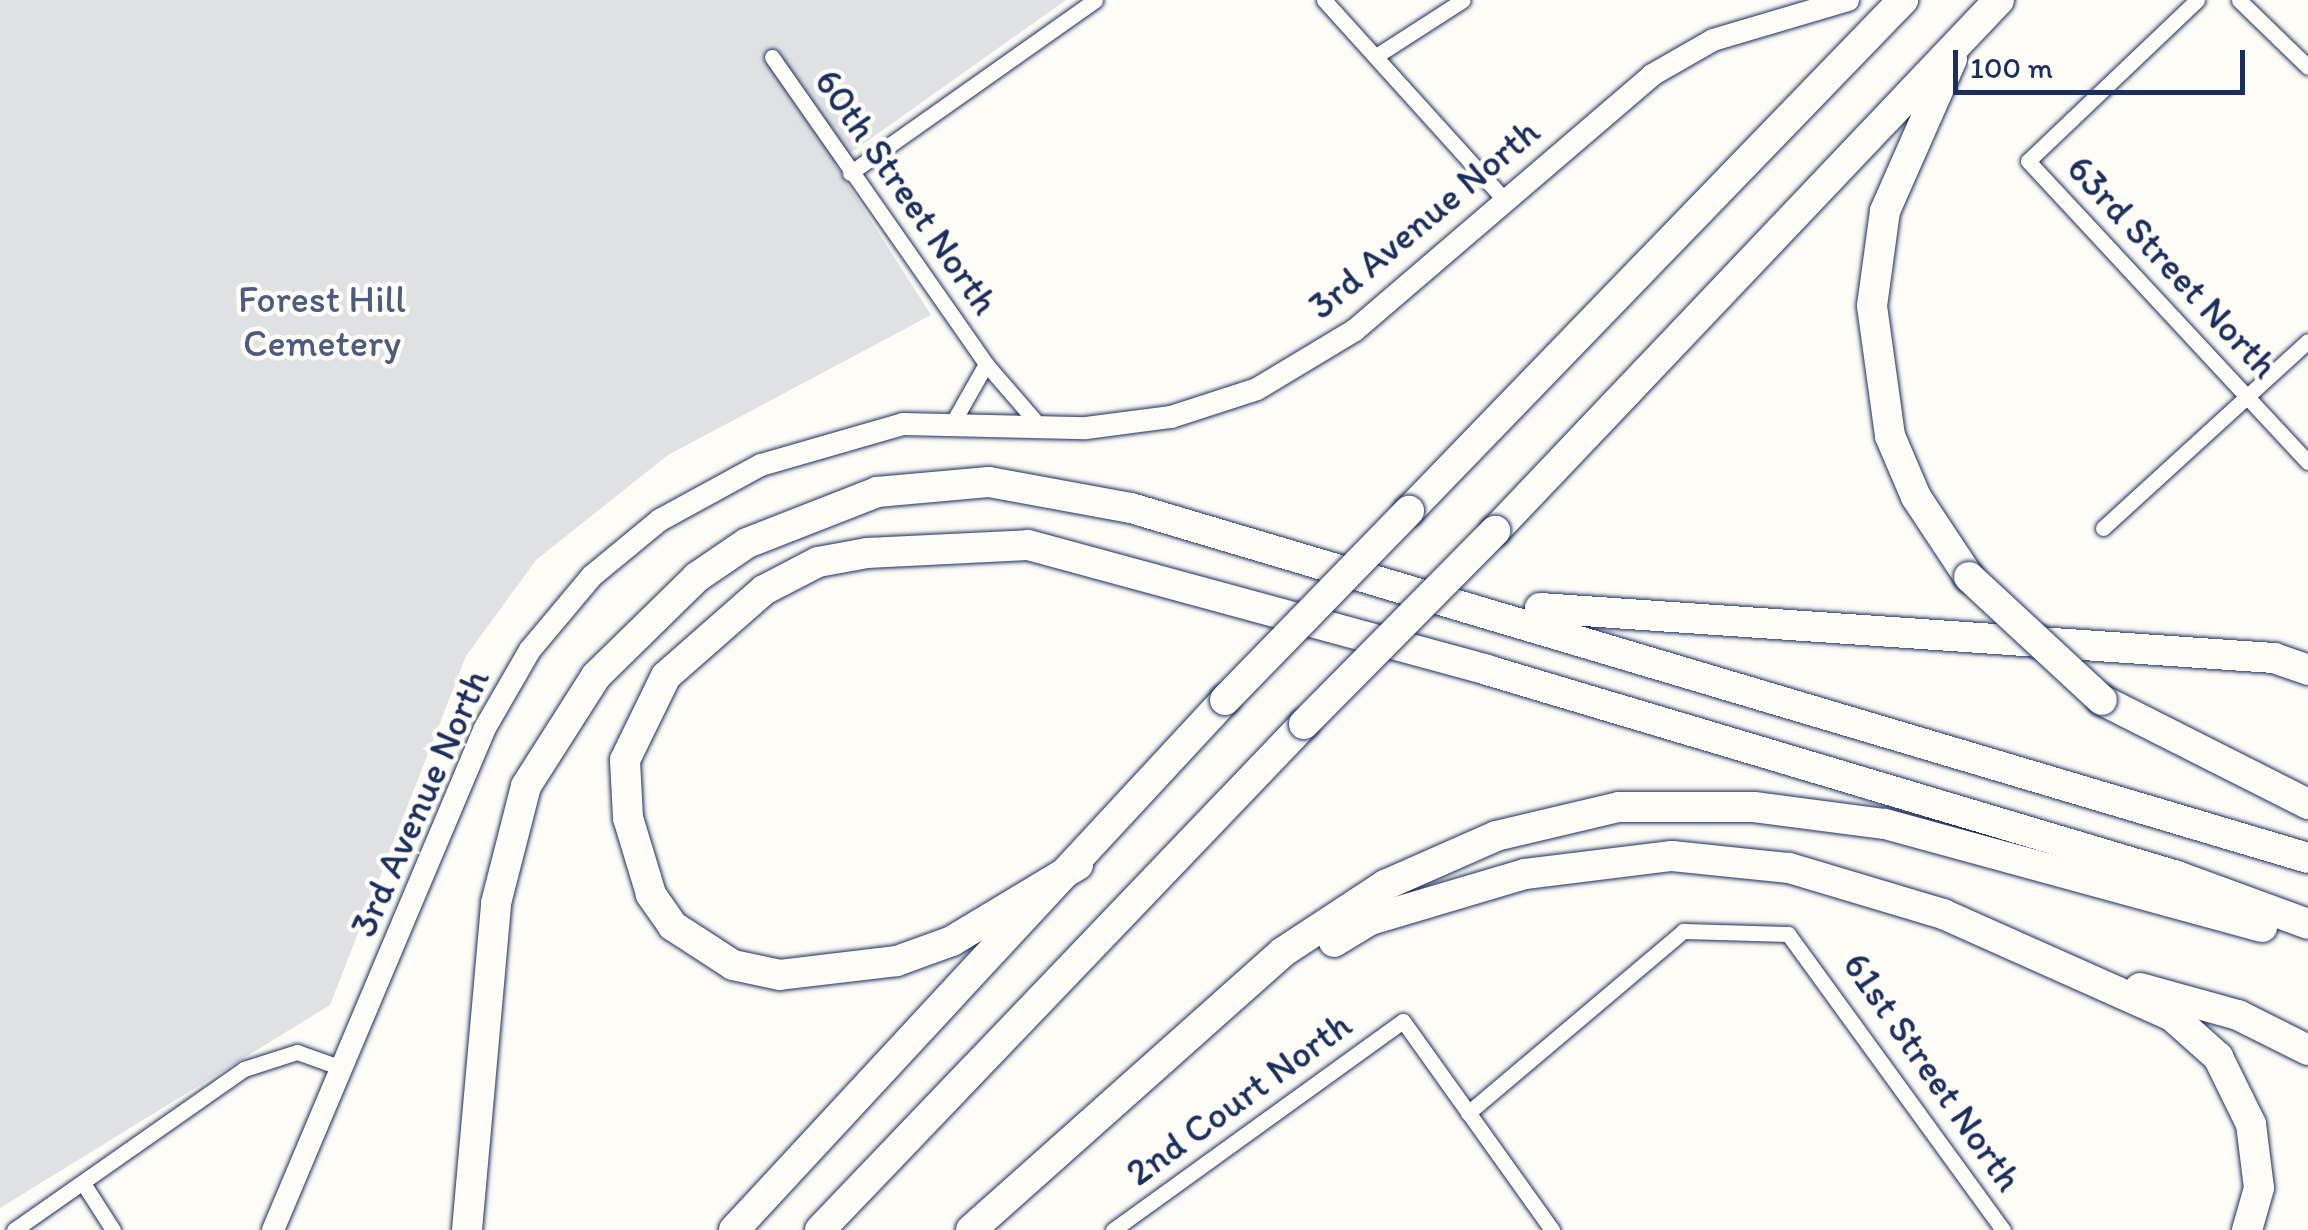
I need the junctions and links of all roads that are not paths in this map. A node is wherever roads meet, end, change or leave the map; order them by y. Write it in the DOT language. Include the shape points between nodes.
graph roads {
  1 [pos="1095,0"];
  2 [pos="1324,0"];
  3 [pos="1463,0"];
  4 [pos="1848,0"];
  5 [pos="1903,0"];
  6 [pos="1999,0"];
  7 [pos="2197,0"];
  8 [pos="2239,0"];
  9 [pos="1962,36"];
  10 [pos="1376,56"];
  11 [pos="772,57"];
  12 [pos="2308,67"];
  13 [pos="850,174"];
  14 [pos="1504,199"];
  15 [pos="2308,342"];
  16 [pos="986,364"];
  17 [pos="2249,397"];
  18 [pos="954,422"];
  19 [pos="1038,424"];
  20 [pos="2308,462"];
  21 [pos="2103,528"];
  22 [pos="1458,598"];
  23 [pos="2308,670"];
  24 [pos="2308,804"];
  25 [pos="2308,858"];
  26 [pos="1078,865"];
  27 [pos="2308,924"];
  28 [pos="2308,941"];
  29 [pos="2093,980"];
  30 [pos="1215,1013"];
  31 [pos="2308,1050"];
  32 [pos="342,1068"];
  33 [pos="1468,1113"];
  34 [pos="83,1183"];
  35 [pos="1548,1224"];
  36 [pos="14,1230"];
  37 [pos="114,1230"];
  38 [pos="272,1230"];
  39 [pos="468,1230"];
  40 [pos="734,1230"];
  41 [pos="820,1230"];
  42 [pos="970,1230"];
  43 [pos="1113,1230"];
  44 [pos="1528,1230"];
  45 [pos="2003,1230"];
  46 [pos="2247,1230"];
  1 -- 13 [label="street"];
  2 -- 10 [label="street"];
  3 -- 10 [label="street"];
  4 -- 14 [label="street, 3rd Avenue North" via="1713,40 1652,74"];
  5 -- 26 [label="highway, bridge" via="1224,700"];
  6 -- 9 [label="highway"];
  7 -- 17 [label="street, 63rd Street North" via="2028,162"];
  8 -- 12 [label="street"];
  9 -- 24 [label="highway, bridge" via="1880,235 1875,361 1906,477 1968,578 2102,700"];
  9 -- 41 [label="highway, bridge" via="1495,532"];
  10 -- 14 [label="street"];
  11 -- 13 [label="street, 60th Street North"];
  13 -- 16 [label="street, 60th Street North"];
  14 -- 19 [label="street, 3rd Avenue North" via="1354,330 1257,388 1171,416"];
  15 -- 17 [label="street"];
  16 -- 18 [label="street, 60th Street North"];
  16 -- 19 [label="street, 60th Street North"];
  17 -- 20 [label="street, 63rd Street North"];
  17 -- 21 [label="street"];
  18 -- 19 [label="street, 3rd Avenue North"];
  18 -- 32 [label="street, 3rd Avenue North" via="903,424 761,465 660,520 592,576 530,650 485,728"];
  22 -- 23 [label="highway" via="1710,626 2274,658"];
  22 -- 25 [label="highway"];
  22 -- 39 [label="highway" via="1132,508 989,482 877,492 747,543 640,626 526,786 496,903"];
  26 -- 27 [label="highway" via="952,940 897,961 780,975 733,965 673,926 651,894 628,818 625,760 666,676 764,590 818,562 866,553 1028,544 1487,670"];
  26 -- 40 [label="highway"];
  28 -- 30 [label="highway" via="1885,824 1754,806 1619,806 1496,836 1385,885 1283,952"];
  29 -- 30 [label="highway" via="1944,914 1806,873 1672,856 1526,874 1370,920"];
  29 -- 31 [label="highway" via="2238,1015"];
  29 -- 46 [label="highway" via="2172,1016 2218,1057 2250,1124 2259,1188"];
  30 -- 42 [label="highway"];
  32 -- 34 [label="street" via="275,1054"];
  32 -- 38 [label="street, 3rd Avenue North"];
  33 -- 35 [label="street"];
  33 -- 43 [label="street, 2nd Court North" via="1403,1021"];
  33 -- 45 [label="street, 61st Street North" via="1683,931 1788,934"];
  34 -- 36 [label="street"];
  34 -- 37 [label="street"];
  35 -- 44 [label="street"];
}
